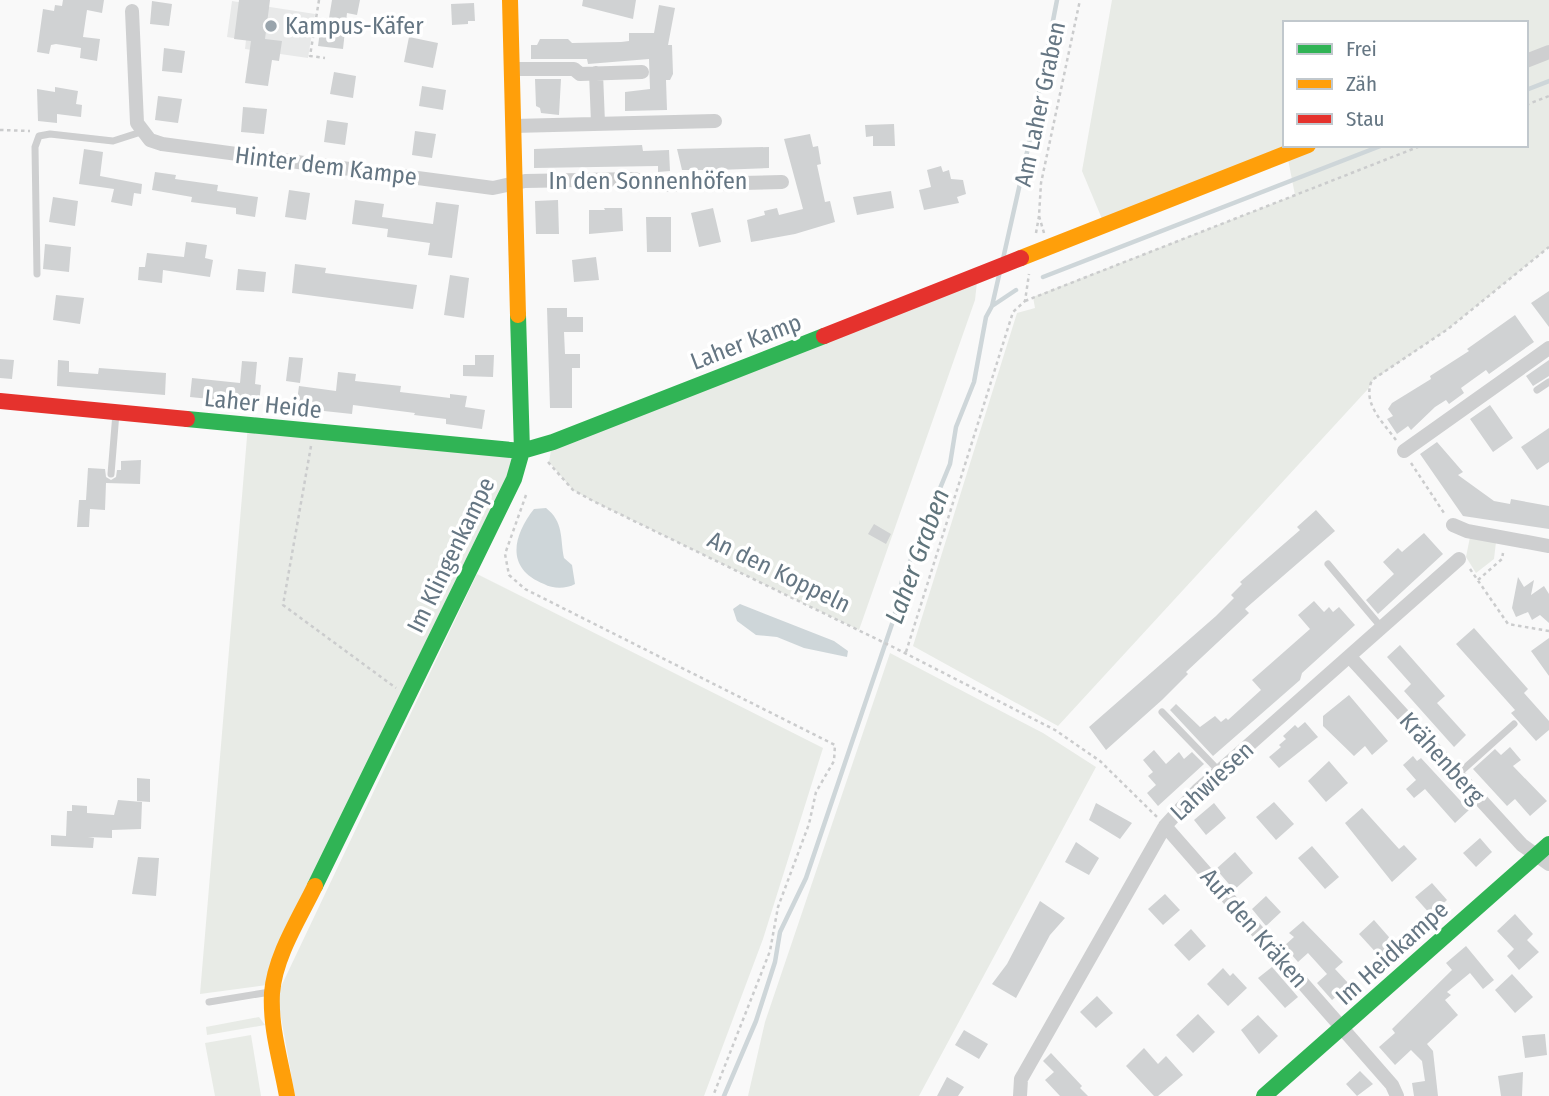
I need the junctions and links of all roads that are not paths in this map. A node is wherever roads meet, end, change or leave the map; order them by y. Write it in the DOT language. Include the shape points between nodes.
graph roads {
  1 [pos="510,0"];
  2 [pos="132,11"];
  3 [pos="1549,52"];
  4 [pos="1528,60"];
  5 [pos="512,69"];
  6 [pos="642,72"];
  7 [pos="596,73"];
  8 [pos="715,121"];
  9 [pos="598,123"];
  10 [pos="513,126"];
  11 [pos="141,132"];
  12 [pos="1303,147"];
  13 [pos="782,182"];
  14 [pos="514,183"];
  15 [pos="37,274"];
  16 [pos="1549,348"];
  17 [pos="1549,382"];
  18 [pos="1537,390"];
  19 [pos="0,401"];
  20 [pos="116,412"];
  21 [pos="522,451"];
  22 [pos="1404,451"];
  23 [pos="111,474"];
  24 [pos="1452,525"];
  25 [pos="1549,546"];
  26 [pos="1328,564"];
  27 [pos="1464,564"];
  28 [pos="1382,629"];
  29 [pos="1350,657"];
  30 [pos="1162,712"];
  31 [pos="1514,724"];
  32 [pos="1219,771"];
  33 [pos="1456,775"];
  34 [pos="1165,826"];
  35 [pos="1545,855"];
  36 [pos="272,992"];
  37 [pos="209,1002"];
  38 [pos="1341,1028"];
  39 [pos="287,1096"];
  40 [pos="1020,1096"];
  41 [pos="1264,1096"];
  42 [pos="1397,1096"];
  1 -- 5 [label="street, Im Klingenkampe"];
  2 -- 11 [label="street" via="135,112"];
  3 -- 4 [label="street"];
  5 -- 7 [label="street"];
  5 -- 10 [label="street, Im Klingenkampe"];
  6 -- 7 [label="street"];
  7 -- 9 [label="street"];
  8 -- 9 [label="street"];
  9 -- 10 [label="street"];
  10 -- 14 [label="street, Im Klingenkampe"];
  11 -- 14 [label="street, Hinter dem Kampe" via="150,140 188,148 493,188"];
  11 -- 15 [label="lane" via="113,141 39,136 35,147"];
  12 -- 21 [label="street, Laher Kamp"];
  13 -- 14 [label="street, In den Sonnenhöfen" via="650,185 635,179"];
  14 -- 21 [label="street, Im Klingenkampe"];
  16 -- 22 [label="street"];
  17 -- 18 [label="lane"];
  19 -- 20 [label="street, Laher Heide"];
  20 -- 21 [label="street, Laher Heide"];
  20 -- 23 [label="lane"];
  21 -- 36 [label="street, Im Klingenkampe" via="514,479 288,942"];
  24 -- 25 [label="street"];
  26 -- 28 [label="lane"];
  27 -- 28 [label="street, Lahwiesen"];
  28 -- 29 [label="street, Lahwiesen"];
  29 -- 32 [label="street, Lahwiesen"];
  29 -- 33 [label="street, Krähenberg"];
  30 -- 32 [label="lane"];
  31 -- 33 [label="lane"];
  32 -- 34 [label="street, Lahwiesen"];
  33 -- 35 [label="street, Krähenberg"];
  34 -- 38 [label="street, Auf den Kräken"];
  34 -- 40 [label="street, Lahwiesen" via="1021,1079"];
  35 -- 38 [label="street, Im Heidkampe"];
  36 -- 37 [label="lane"];
  36 -- 39 [label="street, Im Klingenkampe"];
  38 -- 41 [label="street, Im Heidkampe"];
  38 -- 42 [label="street, Auf den Kräken"];
}
